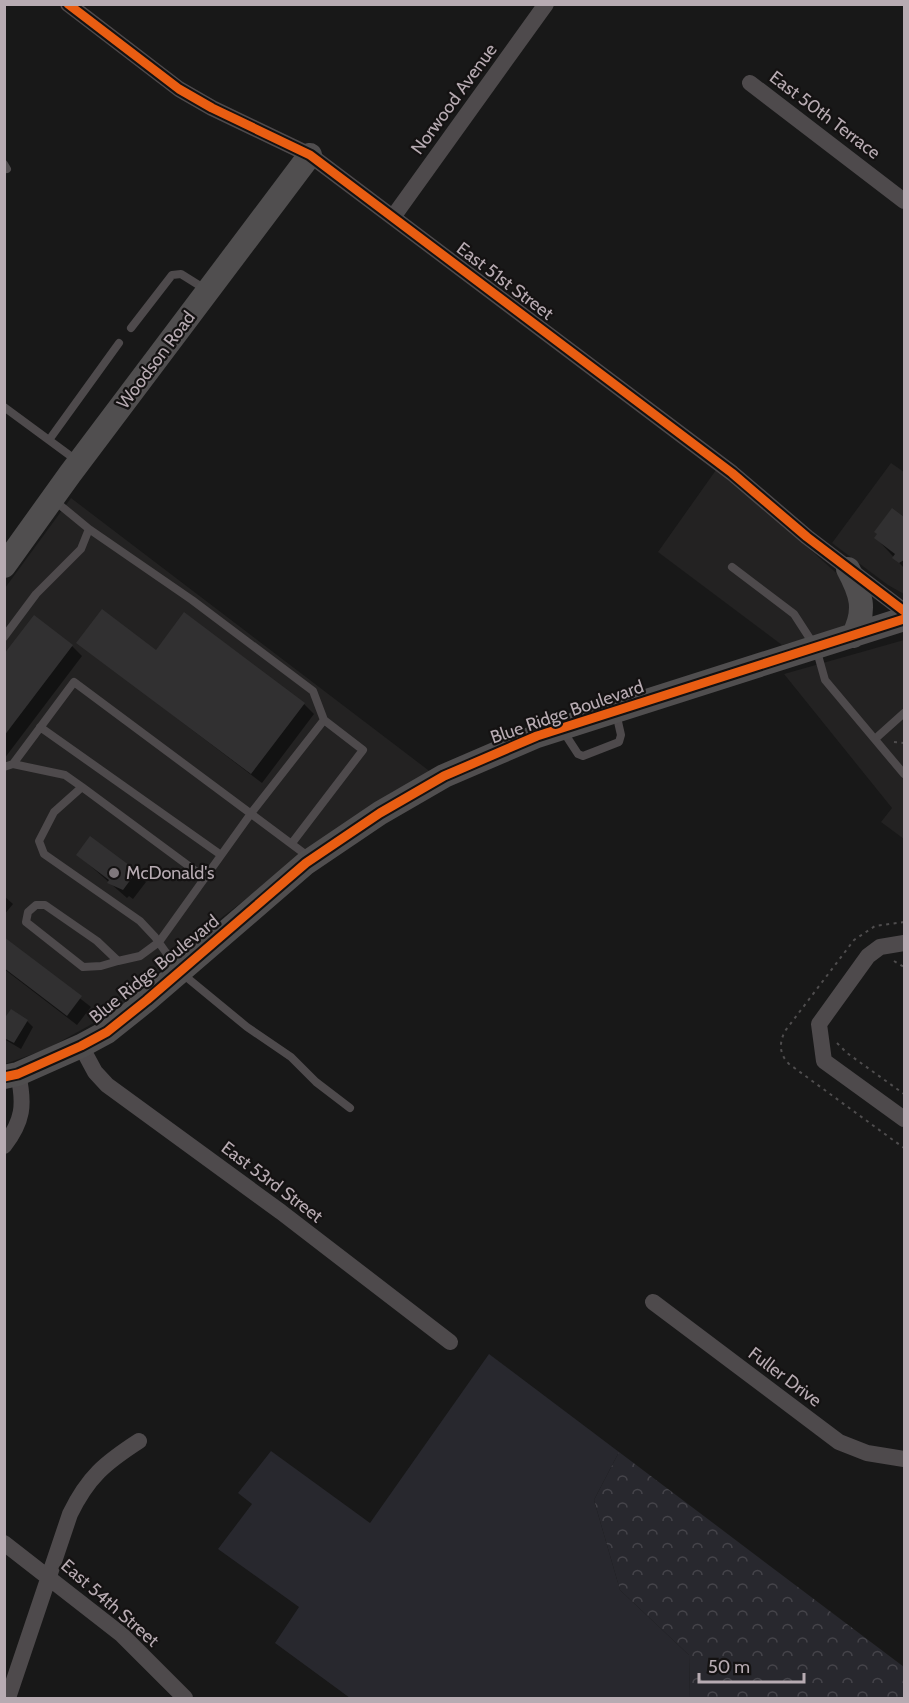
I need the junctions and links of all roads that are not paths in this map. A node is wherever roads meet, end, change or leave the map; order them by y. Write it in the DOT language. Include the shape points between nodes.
graph roads {
  1 [pos="68,4"];
  2 [pos="546,4"];
  3 [pos="750,83"];
  4 [pos="310,155"];
  5 [pos="904,201"];
  6 [pos="393,217"];
  7 [pos="208,291"];
  8 [pos="131,328"];
  9 [pos="119,343"];
  10 [pos="4,407"];
  11 [pos="49,440"];
  12 [pos="79,462"];
  13 [pos="52,499"];
  14 [pos="89,529"];
  15 [pos="9,550"];
  16 [pos="732,567"];
  17 [pos="848,569"];
  18 [pos="904,611"];
  19 [pos="904,619"];
  20 [pos="853,636"];
  21 [pos="4,637"];
  22 [pos="816,648"];
  23 [pos="616,711"];
  24 [pos="904,713"];
  25 [pos="324,720"];
  26 [pos="40,727"];
  27 [pos="561,728"];
  28 [pos="875,739"];
  29 [pos="9,765"];
  30 [pos="904,774"];
  31 [pos="81,787"];
  32 [pos="252,812"];
  33 [pos="292,843"];
  34 [pos="221,855"];
  35 [pos="312,859"];
  36 [pos="205,878"];
  37 [pos="159,942"];
  38 [pos="904,943"];
  39 [pos="118,961"];
  40 [pos="179,971"];
  41 [pos="81,1046"];
  42 [pos="11,1075"];
  43 [pos="350,1108"];
  44 [pos="904,1119"];
  45 [pos="4,1146"];
  46 [pos="653,1302"];
  47 [pos="450,1342"];
  48 [pos="139,1441"];
  49 [pos="904,1459"];
  50 [pos="4,1543"];
  51 [pos="48,1576"];
  52 [pos="8,1698"];
  53 [pos="185,1698"];
  1 -- 4 [label="street, East 51st Street" via="179,89"];
  2 -- 6 [label="street, Norwood Avenue"];
  3 -- 5 [label="street, East 50th Terrace"];
  4 -- 6 [label="street, East 51st Street"];
  4 -- 7 [label="street, Woodson Road"];
  6 -- 17 [label="street, East 51st Street" via="732,473"];
  7 -- 8 [label="lane" via="182,274 172,275"];
  7 -- 12 [label="street, Woodson Road"];
  9 -- 11 [label="lane"];
  10 -- 11 [label="lane"];
  11 -- 12 [label="lane"];
  12 -- 13 [label="street, Woodson Road"];
  13 -- 14 [label="lane"];
  13 -- 15 [label="street, Woodson Road"];
  14 -- 21 [label="lane" via="81,549 36,594"];
  14 -- 25 [label="lane" via="313,691"];
  16 -- 22 [label="lane" via="794,614"];
  17 -- 18 [label="street, East 51st Street"];
  17 -- 20 [label="street" via="862,599 861,616"];
  19 -- 20 [label="street, Blue Ridge Boulevard"];
  20 -- 22 [label="street, Blue Ridge Boulevard"];
  22 -- 23 [label="street, Blue Ridge Boulevard"];
  22 -- 28 [label="lane" via="825,680"];
  23 -- 27 [label="street, Blue Ridge Boulevard"];
  23 -- 27 [label="lane" via="619,742 583,756"];
  24 -- 28 [label="lane"];
  25 -- 32 [label="lane"];
  25 -- 33 [label="lane" via="363,750"];
  26 -- 29 [label="lane"];
  26 -- 32 [label="lane" via="74,682"];
  26 -- 34 [label="lane"];
  27 -- 35 [label="street, Blue Ridge Boulevard" via="444,776"];
  28 -- 30 [label="lane"];
  29 -- 31 [label="lane" via="65,775"];
  31 -- 36 [label="lane"];
  31 -- 37 [label="lane" via="54,812 39,841 44,854 140,921"];
  32 -- 33 [label="lane"];
  32 -- 34 [label="lane"];
  33 -- 35 [label="lane"];
  34 -- 36 [label="lane"];
  35 -- 40 [label="street, Blue Ridge Boulevard"];
  36 -- 37 [label="lane"];
  37 -- 39 [label="lane" via="140,956"];
  37 -- 40 [label="lane"];
  38 -- 44 [label="street" via="880,947 868,956 819,1024 824,1061"];
  39 -- 39 [label="lane" via="45,904 28,912 26,922 83,967"];
  40 -- 41 [label="street, Blue Ridge Boulevard" via="107,1032"];
  40 -- 43 [label="lane"];
  41 -- 42 [label="street, Blue Ridge Boulevard"];
  41 -- 47 [label="street, East 53rd Street" via="107,1085"];
  42 -- 45 [label="street" via="22,1092 21,1117"];
  46 -- 49 [label="street, Fuller Drive" via="839,1442 867,1453"];
  48 -- 51 [label="street" via="104,1463 82,1489"];
  50 -- 51 [label="street, East 54th Street"];
  51 -- 52 [label="street"];
  51 -- 53 [label="street, East 54th Street" via="122,1635"];
}
